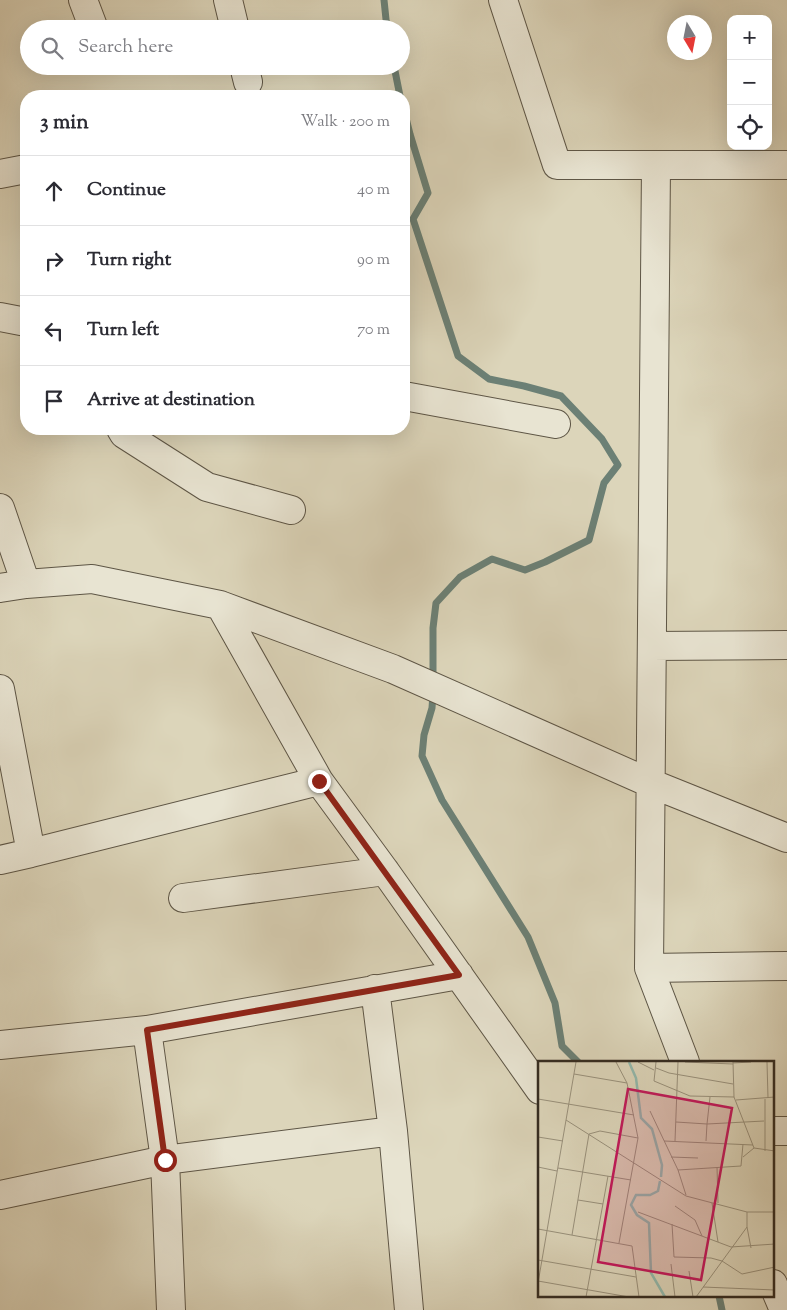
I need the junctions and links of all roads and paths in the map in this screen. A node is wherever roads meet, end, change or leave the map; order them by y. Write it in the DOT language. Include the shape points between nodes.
graph roads {
  1 [pos="83,0"];
  2 [pos="228,0"];
  3 [pos="503,0"];
  4 [pos="91,20"];
  5 [pos="233,20"];
  6 [pos="656,165"];
  7 [pos="787,165"];
  8 [pos="20,170"];
  9 [pos="0,174"];
  10 [pos="0,317"];
  11 [pos="20,321"];
  12 [pos="410,397"];
  13 [pos="556,424"];
  14 [pos="126,435"];
  15 [pos="0,508"];
  16 [pos="291,510"];
  17 [pos="13,586"];
  18 [pos="220,604"];
  19 [pos="787,645"];
  20 [pos="652,646"];
  21 [pos="0,689"];
  22 [pos="319,781"];
  23 [pos="650,783"];
  24 [pos="787,838"];
  25 [pos="31,853"];
  26 [pos="0,860"];
  27 [pos="385,871"];
  28 [pos="183,898"];
  29 [pos="787,966"];
  30 [pos="649,968"];
  31 [pos="459,975"];
  32 [pos="375,990"];
  33 [pos="147,1030"];
  34 [pos="0,1045"];
  35 [pos="685,1061"];
  36 [pos="538,1087"];
  37 [pos="393,1131"];
  38 [pos="774,1131"];
  39 [pos="787,1131"];
  40 [pos="165,1160"];
  41 [pos="0,1195"];
  42 [pos="774,1286"];
  43 [pos="171,1310"];
  44 [pos="409,1310"];
  45 [pos="784,1310"];
  1 -- 4 [label="street"];
  2 -- 5 [label="street"];
  3 -- 6 [label="street" via="557,165"];
  6 -- 7 [label="street"];
  6 -- 20 [label="street"];
  8 -- 9 [label="street"];
  10 -- 11 [label="street"];
  12 -- 13 [label="street"];
  14 -- 16 [label="street" via="207,487"];
  15 -- 17 [label="street"];
  17 -- 18 [label="street" via="92,579"];
  18 -- 22 [label="street"];
  18 -- 23 [label="street" via="392,669"];
  19 -- 20 [label="street"];
  20 -- 23 [label="street"];
  21 -- 25 [label="street"];
  22 -- 25 [label="street"];
  22 -- 27 [label="street"];
  23 -- 24 [label="street"];
  23 -- 30 [label="street"];
  25 -- 26 [label="street"];
  27 -- 28 [label="street"];
  27 -- 31 [label="street"];
  29 -- 30 [label="street"];
  30 -- 35 [label="street"];
  31 -- 32 [label="street"];
  31 -- 36 [label="street"];
  32 -- 33 [label="street"];
  32 -- 37 [label="street"];
  33 -- 34 [label="street"];
  33 -- 40 [label="street"];
  37 -- 40 [label="street"];
  37 -- 44 [label="street"];
  38 -- 39 [label="street"];
  40 -- 41 [label="street"];
  40 -- 43 [label="street"];
  42 -- 45 [label="street"];
}
